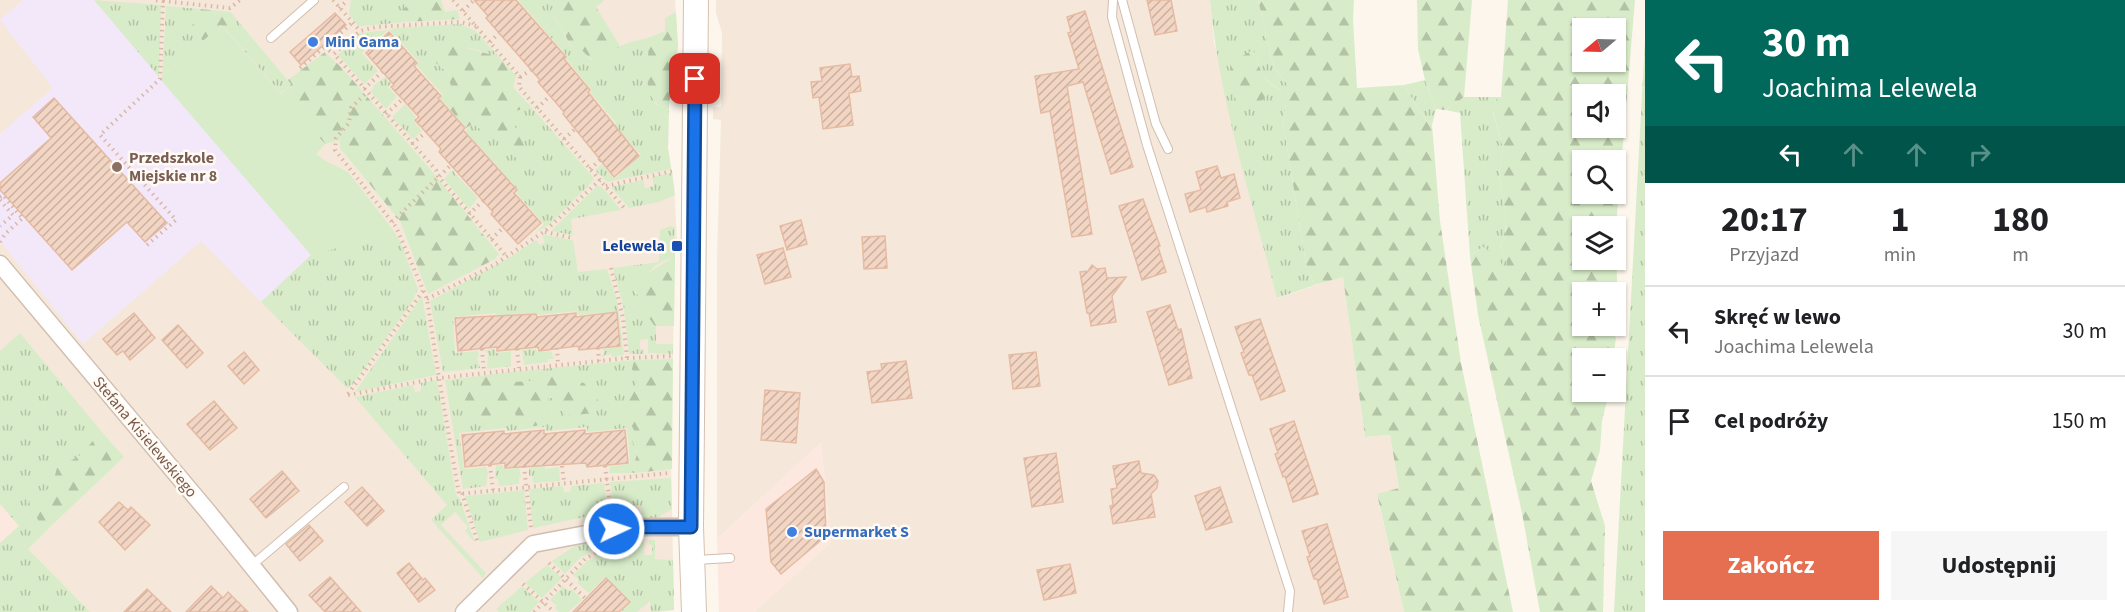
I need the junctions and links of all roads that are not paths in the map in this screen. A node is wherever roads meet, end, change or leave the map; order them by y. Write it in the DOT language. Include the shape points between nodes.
graph roads {
  1 [pos="314,0"];
  2 [pos="696,0"];
  3 [pos="1113,0"];
  4 [pos="1122,0"];
  5 [pos="271,38"];
  6 [pos="1168,149"];
  7 [pos="0,264"];
  8 [pos="344,487"];
  9 [pos="691,527"];
  10 [pos="729,558"];
  11 [pos="692,560"];
  12 [pos="251,566"];
  13 [pos="289,612"];
  14 [pos="464,612"];
  15 [pos="694,612"];
  16 [pos="1288,612"];
  1 -- 5 [label="lane"];
  2 -- 9 [label="street"];
  3 -- 16 [label="lane" via="1112,17 1147,145 1290,591"];
  4 -- 6 [label="lane" via="1156,124"];
  7 -- 12 [label="street, Stefana Kisielewskiego"];
  8 -- 12 [label="lane"];
  9 -- 11 [label="street"];
  9 -- 14 [label="street" via="623,527 533,544"];
  10 -- 11 [label="lane"];
  11 -- 15 [label="street"];
  12 -- 13 [label="street, Stefana Kisielewskiego"];
}
